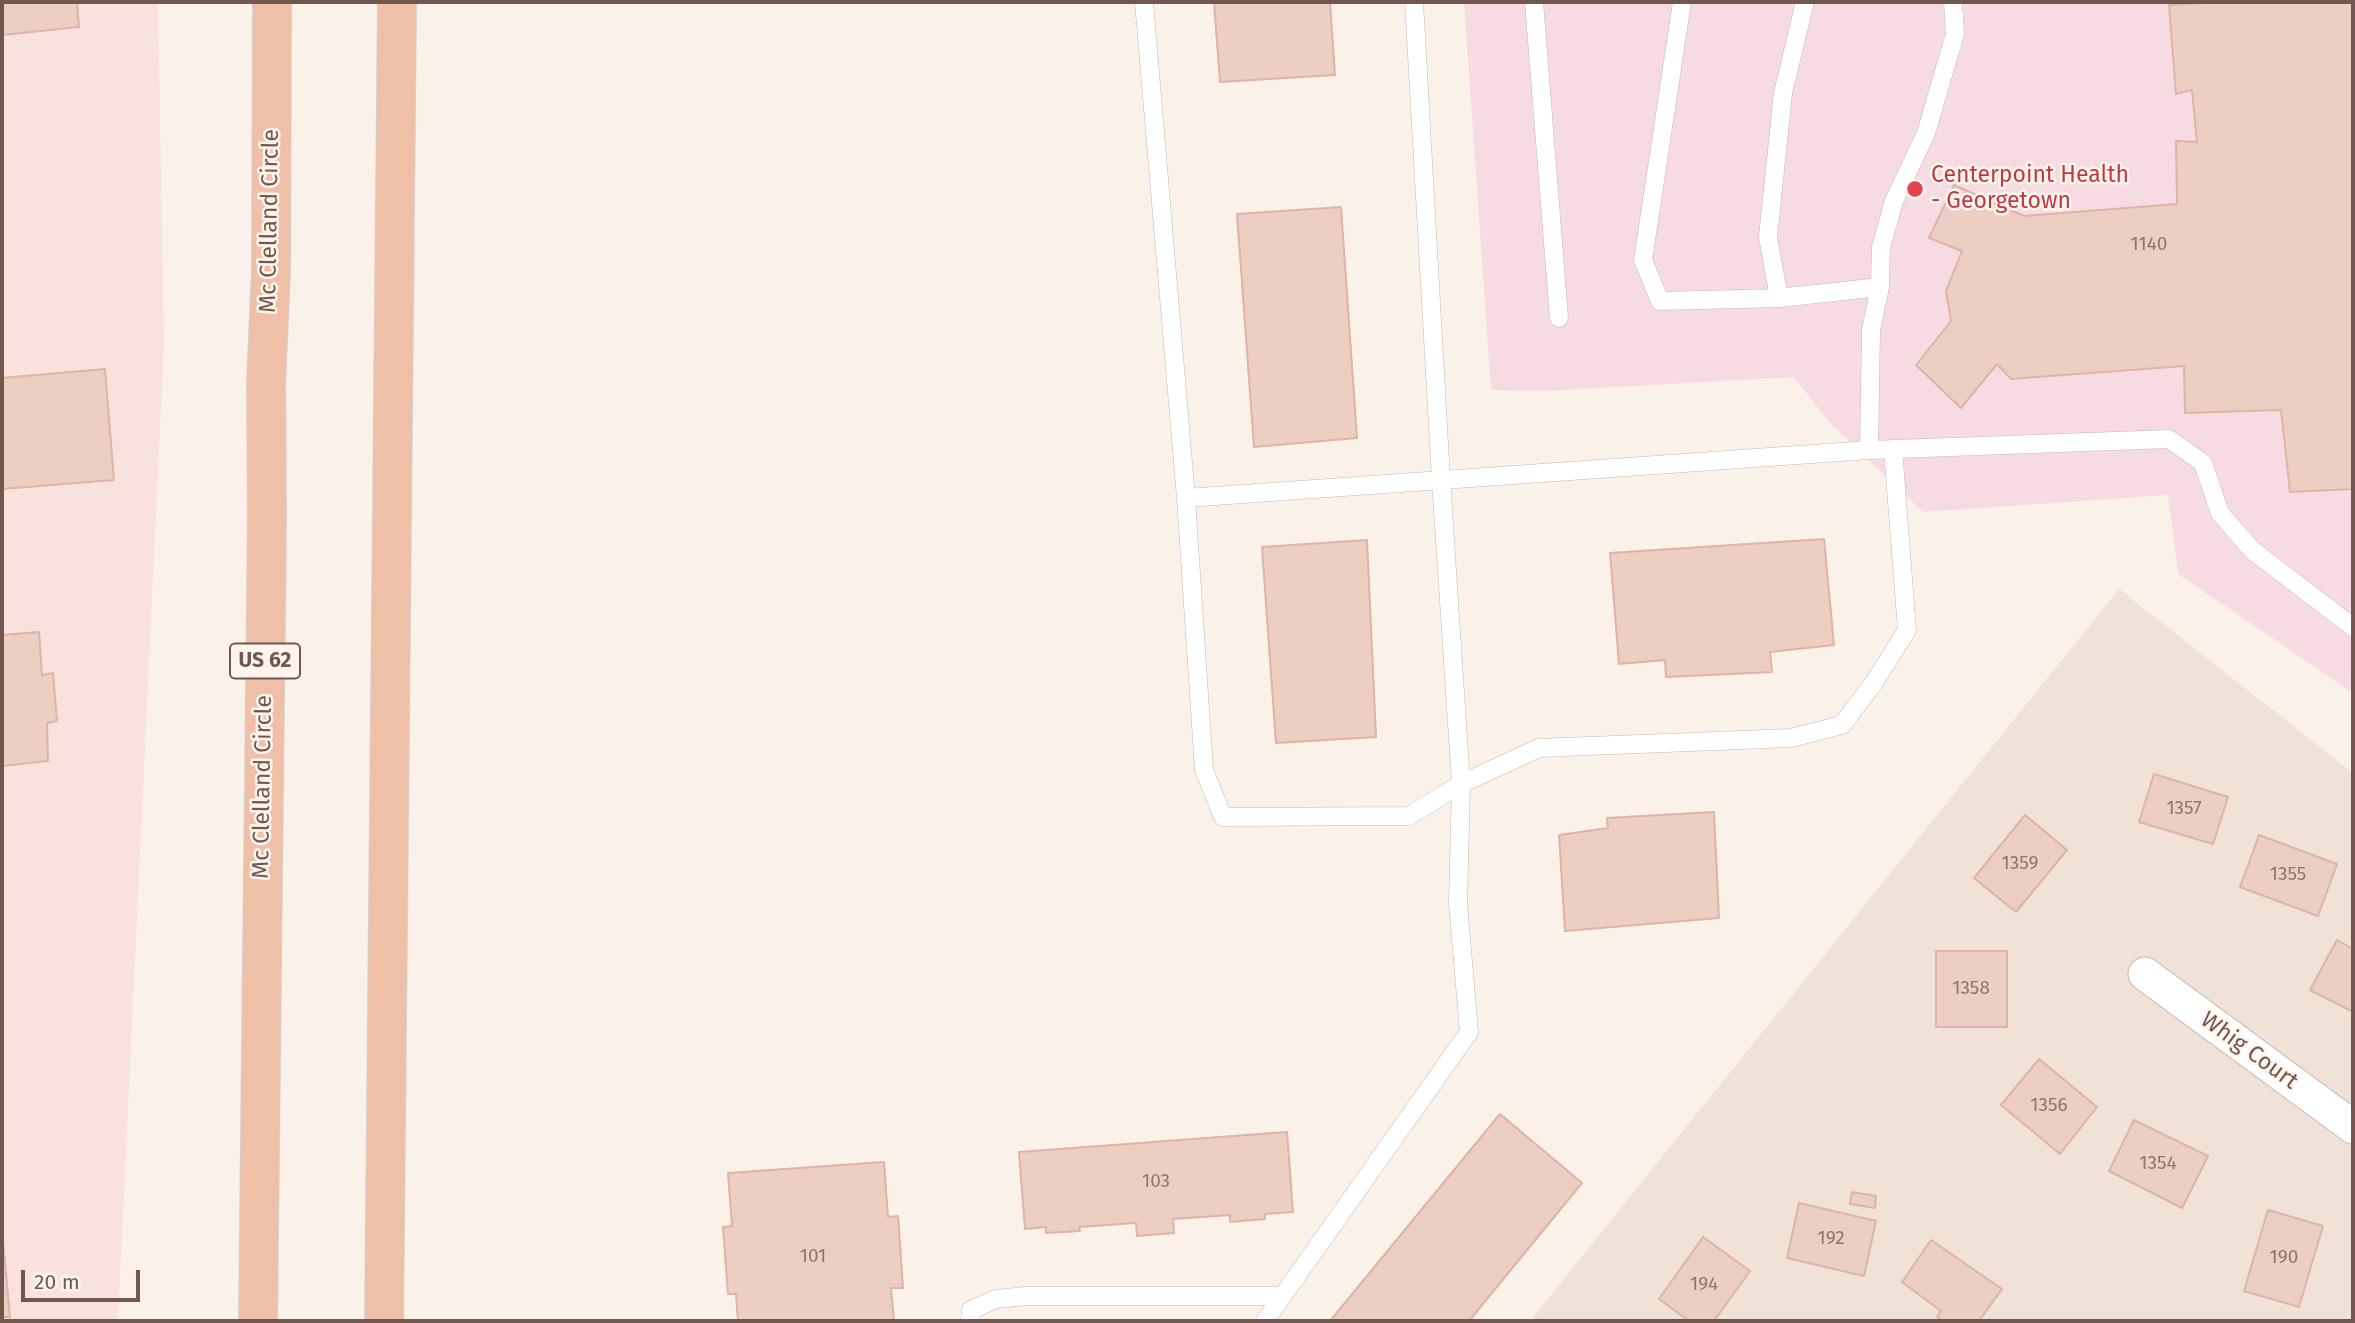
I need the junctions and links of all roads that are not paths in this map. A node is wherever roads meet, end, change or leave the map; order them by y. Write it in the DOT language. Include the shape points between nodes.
graph roads {
  1 [pos="272,2"];
  2 [pos="397,2"];
  3 [pos="1144,2"];
  4 [pos="1414,2"];
  5 [pos="1535,2"];
  6 [pos="1682,2"];
  7 [pos="1805,2"];
  8 [pos="1953,2"];
  9 [pos="1880,287"];
  10 [pos="1779,298"];
  11 [pos="1559,318"];
  12 [pos="1892,449"];
  13 [pos="1869,450"];
  14 [pos="1441,480"];
  15 [pos="1186,498"];
  16 [pos="2353,626"];
  17 [pos="1461,784"];
  18 [pos="2145,974"];
  19 [pos="2353,1127"];
  20 [pos="1281,1296"];
  21 [pos="258,1321"];
  22 [pos="384,1321"];
  23 [pos="970,1321"];
  24 [pos="1265,1321"];
  1 -- 21 [label="highway, Mc Clelland Circle / US 62"];
  2 -- 22 [label="highway"];
  3 -- 15 [label="lane"];
  4 -- 14 [label="lane"];
  5 -- 11 [label="lane"];
  6 -- 10 [label="lane" via="1643,260 1660,301"];
  7 -- 10 [label="lane" via="1783,93 1768,237"];
  8 -- 9 [label="lane" via="1955,34 1926,133 1894,201 1881,247"];
  9 -- 10 [label="lane"];
  9 -- 13 [label="lane" via="1871,330"];
  12 -- 13 [label="lane"];
  12 -- 16 [label="lane" via="2169,439 2203,463 2220,513 2252,551"];
  12 -- 17 [label="lane" via="1907,630 1842,725 1791,738 1539,748"];
  13 -- 14 [label="lane"];
  14 -- 15 [label="lane"];
  14 -- 17 [label="lane"];
  15 -- 17 [label="lane" via="1205,770 1223,817 1409,816"];
  17 -- 20 [label="lane" via="1458,903 1469,1032"];
  18 -- 19 [label="street, Whig Court"];
  20 -- 23 [label="lane" via="1026,1296 996,1299 971,1310"];
  20 -- 24 [label="lane"];
}
